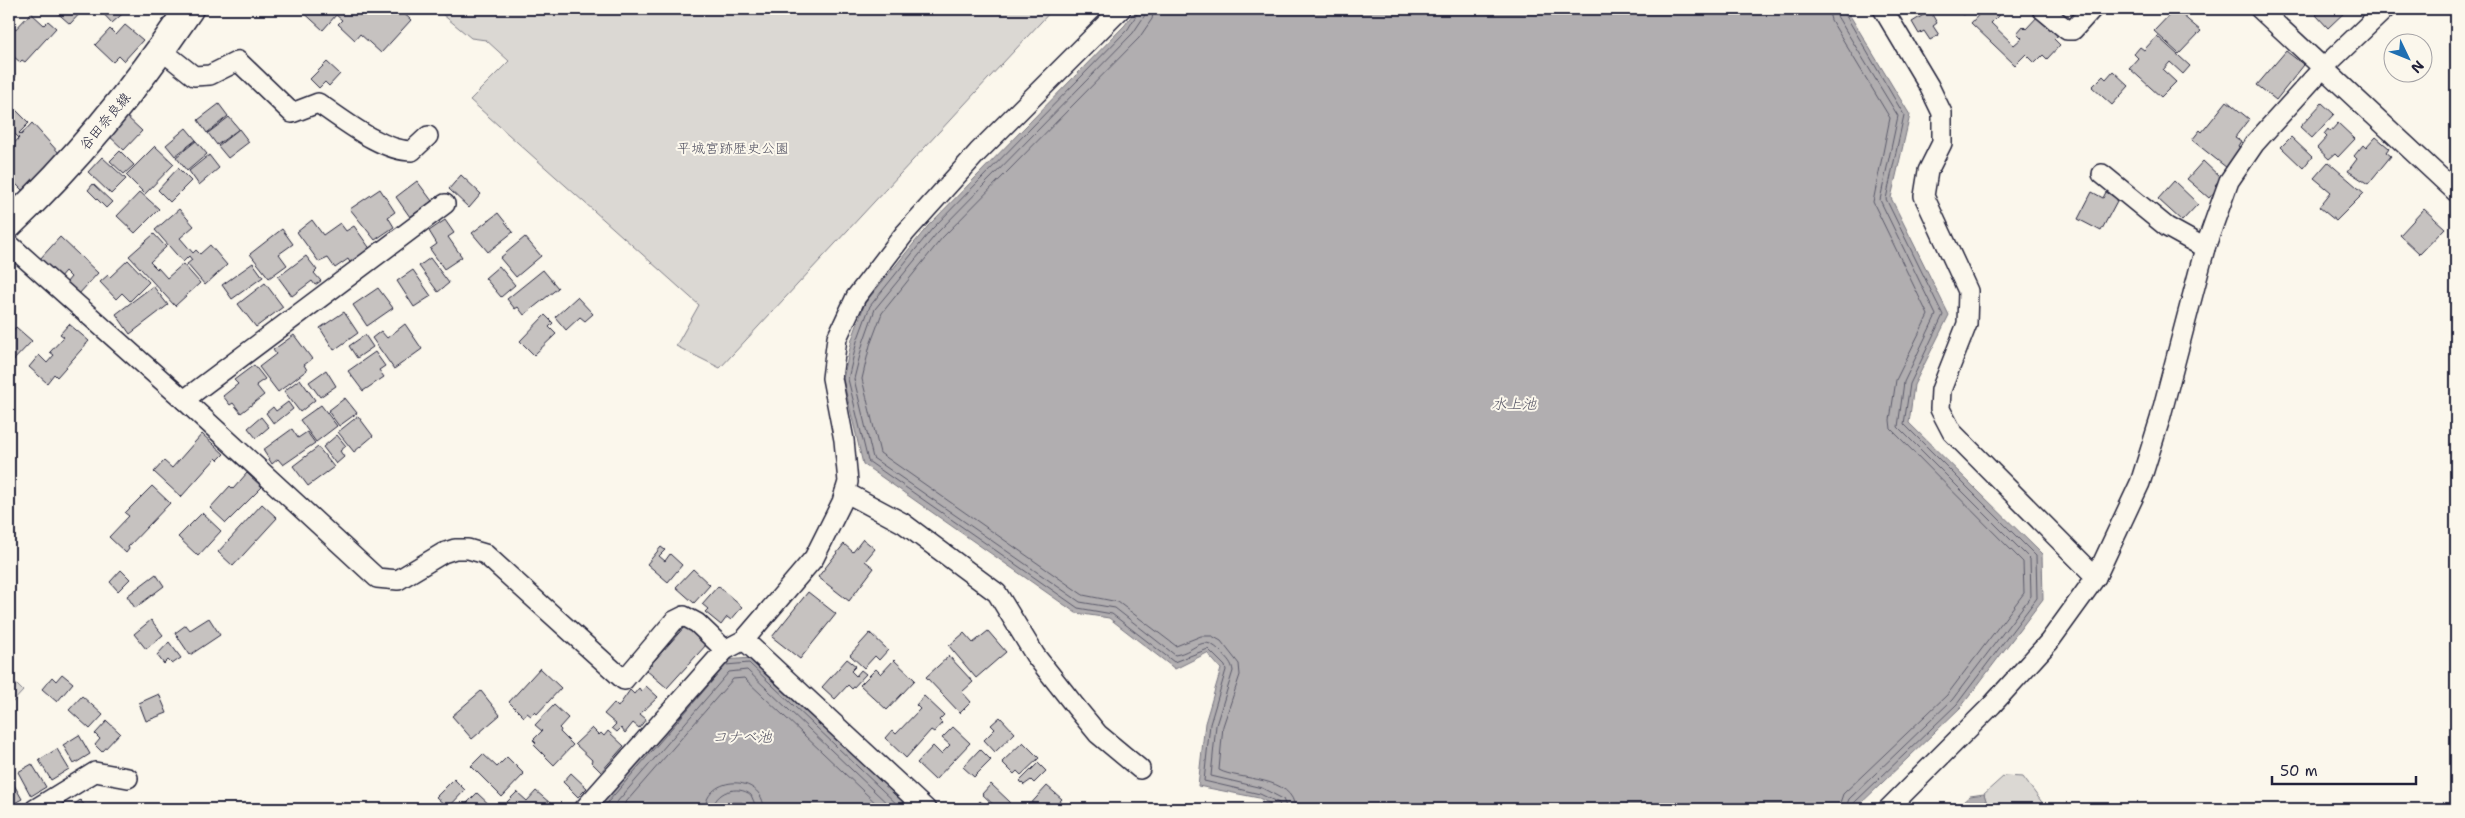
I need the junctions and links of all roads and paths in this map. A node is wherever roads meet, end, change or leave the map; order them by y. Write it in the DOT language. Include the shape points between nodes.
graph roads {
  1 [pos="190,9"];
  2 [pos="1121,9"];
  3 [pos="1883,9"];
  4 [pos="2042,9"];
  5 [pos="2092,9"];
  6 [pos="2260,9"];
  7 [pos="2385,9"];
  8 [pos="160,49"];
  9 [pos="2322,69"];
  10 [pos="428,136"];
  11 [pos="2102,174"];
  12 [pos="2456,192"];
  13 [pos="445,204"];
  14 [pos="9,228"];
  15 [pos="2205,248"];
  16 [pos="184,400"];
  17 [pos="845,492"];
  18 [pos="2096,576"];
  19 [pos="744,640"];
  20 [pos="725,650"];
  21 [pos="1140,769"];
  22 [pos="128,778"];
  23 [pos="35,809"];
  24 [pos="584,809"];
  25 [pos="926,809"];
  26 [pos="1888,809"];
  1 -- 8 [label="main road, 谷田奈良線"];
  2 -- 17 [label="street" via="978,152 905,234 856,297 838,338 832,378 844,440 848,482"];
  3 -- 18 [label="street" via="1942,113 1942,143 1928,171 1924,196 1968,291 1967,324 1941,390 1940,409 1952,432"];
  4 -- 5 [label="street" via="2067,30 2073,30"];
  6 -- 9 [label="street"];
  7 -- 9 [label="street"];
  8 -- 10 [label="street" via="194,76 210,75 238,62 292,113 318,103 369,136 401,151 412,151"];
  8 -- 14 [label="main road, 谷田奈良線" via="79,152"];
  9 -- 12 [label="street"];
  9 -- 15 [label="street" via="2255,143 2229,181"];
  11 -- 15 [label="street" via="2167,227"];
  13 -- 16 [label="street"];
  14 -- 16 [label="street"];
  15 -- 18 [label="street" via="2140,483"];
  16 -- 20 [label="street" via="377,578 398,580 455,549 485,554 624,680 674,621 684,616 697,623"];
  17 -- 19 [label="street" via="814,558"];
  17 -- 21 [label="street" via="903,523 998,593 1035,655 1075,706 1098,734"];
  18 -- 26 [label="street" via="2049,642 1992,705"];
  19 -- 20 [label="street"];
  19 -- 25 [label="street"];
  20 -- 24 [label="street"];
  22 -- 23 [label="street" via="95,772"];
}
